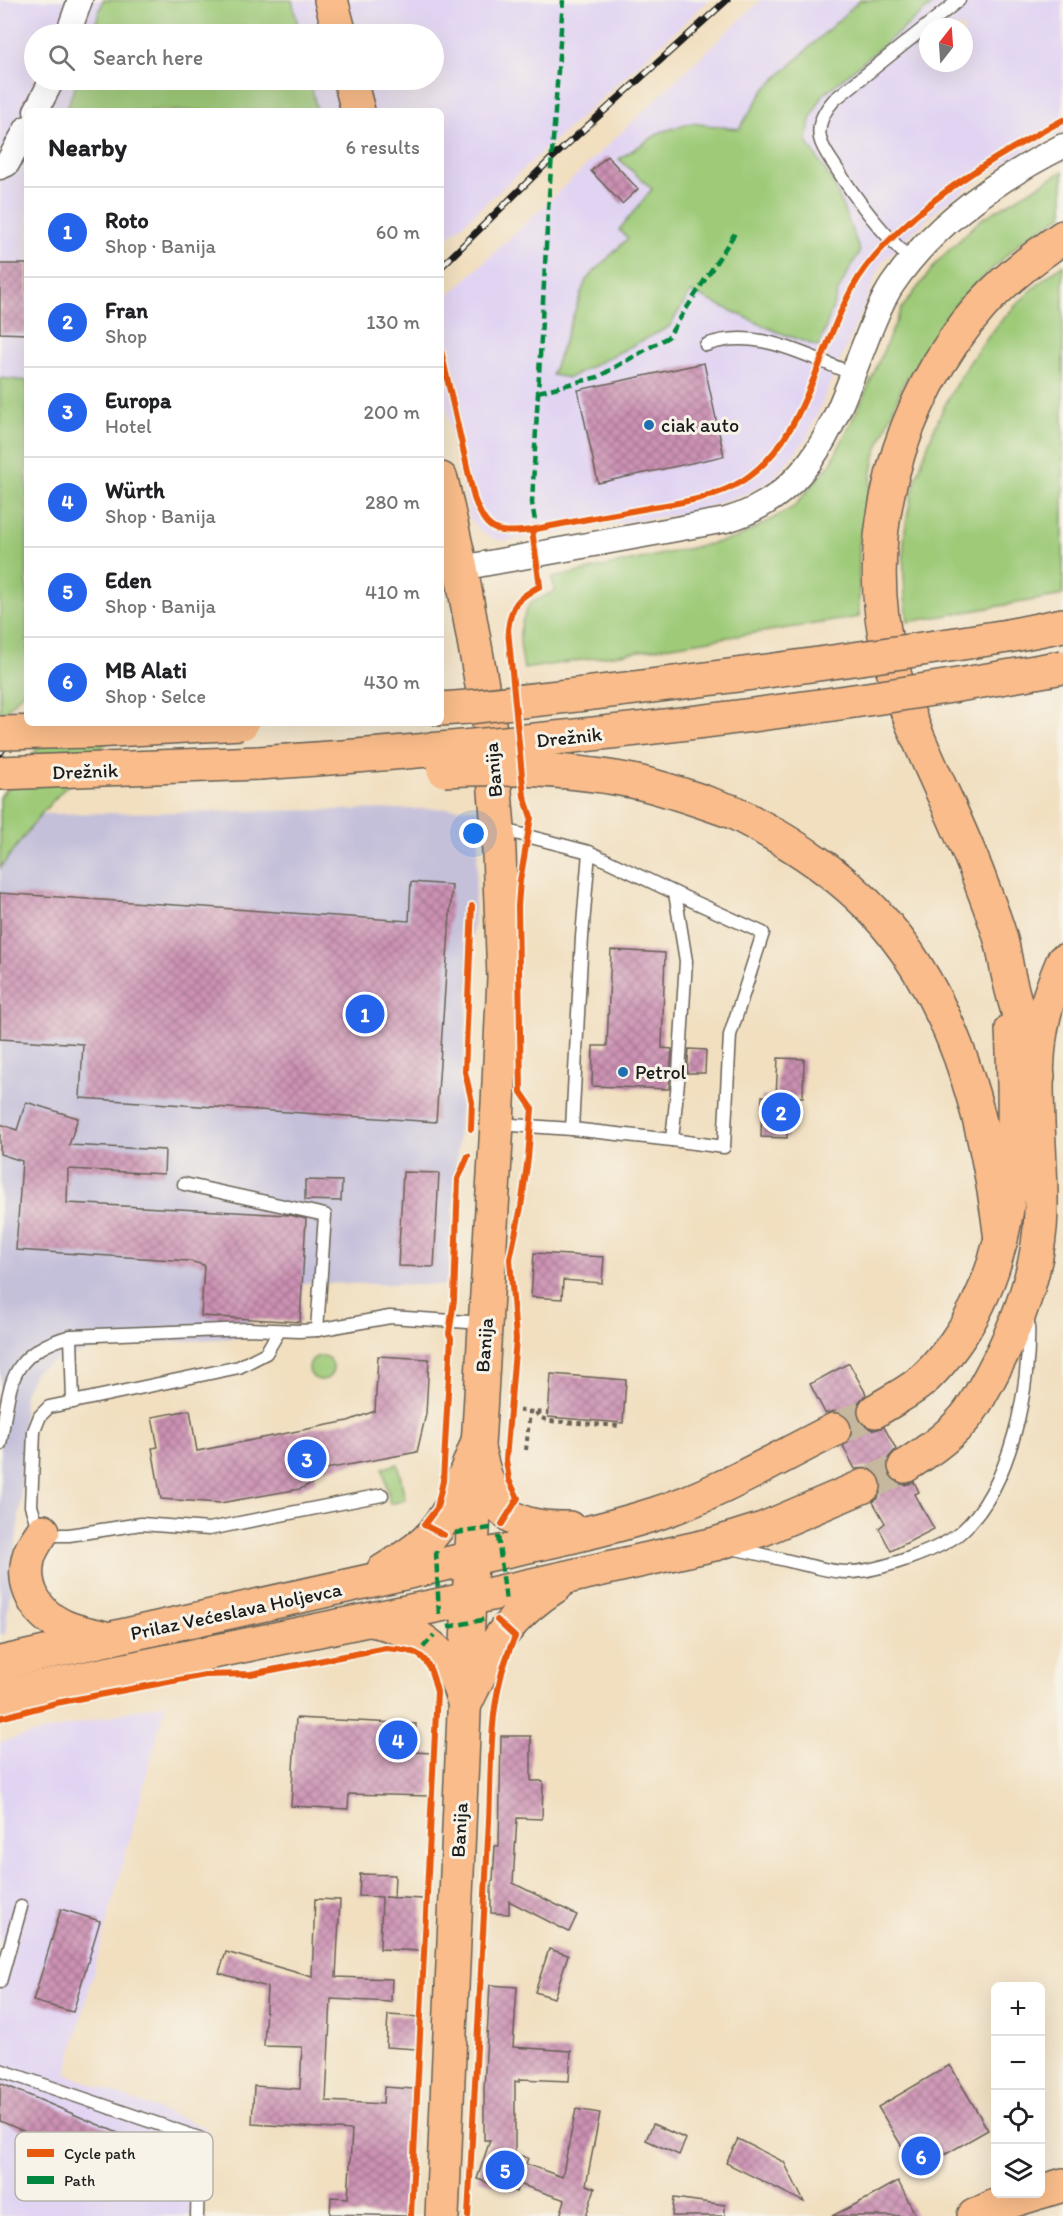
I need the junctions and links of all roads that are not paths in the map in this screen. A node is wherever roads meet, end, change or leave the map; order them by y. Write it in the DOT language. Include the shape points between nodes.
graph roads {
  1 [pos="80,0"];
  2 [pos="331,0"];
  3 [pos="959,0"];
  4 [pos="72,24"];
  5 [pos="337,24"];
  6 [pos="47,90"];
  7 [pos="353,90"];
  8 [pos="38,108"];
  9 [pos="357,108"];
  10 [pos="24,133"];
  11 [pos="1063,146"];
  12 [pos="0,167"];
  13 [pos="1063,237"];
  14 [pos="911,260"];
  15 [pos="706,345"];
  16 [pos="853,374"];
  17 [pos="444,492"];
  18 [pos="461,568"];
  19 [pos="1063,625"];
  20 [pos="1063,666"];
  21 [pos="444,709"];
  22 [pos="186,726"];
  23 [pos="0,733"];
  24 [pos="259,763"];
  25 [pos="0,773"];
  26 [pos="498,828"];
  27 [pos="589,852"];
  28 [pos="675,893"];
  29 [pos="1063,961"];
  30 [pos="1010,982"];
  31 [pos="1038,1076"];
  32 [pos="497,1124"];
  33 [pos="572,1129"];
  34 [pos="672,1140"];
  35 [pos="184,1184"];
  36 [pos="1001,1240"];
  37 [pos="1026,1293"];
  38 [pos="485,1323"];
  39 [pos="316,1330"];
  40 [pos="279,1331"];
  41 [pos="71,1336"];
  42 [pos="73,1402"];
  43 [pos="875,1411"];
  44 [pos="834,1430"];
  45 [pos="0,1444"];
  46 [pos="477,1444"];
  47 [pos="905,1466"];
  48 [pos="864,1486"];
  49 [pos="382,1495"];
  50 [pos="610,1527"];
  51 [pos="43,1531"];
  52 [pos="715,1544"];
  53 [pos="471,1558"];
  54 [pos="571,1575"];
  55 [pos="360,1584"];
  56 [pos="470,1599"];
  57 [pos="366,1619"];
  58 [pos="110,1639"];
  59 [pos="0,1663"];
  60 [pos="0,1695"];
  61 [pos="465,1704"];
  62 [pos="21,1907"];
  63 [pos="0,1982"];
  64 [pos="0,2070"];
  65 [pos="181,2132"];
  66 [pos="1063,2185"];
  67 [pos="1045,2191"];
  68 [pos="1019,2198"];
  69 [pos="197,2201"];
  70 [pos="197,2216"];
  71 [pos="442,2216"];
  72 [pos="974,2216"];
  1 -- 4 [label="street"];
  2 -- 5 [label="main road"];
  3 -- 14 [label="lane" via="834,100 820,123 819,137 824,148 855,199"];
  6 -- 8 [label="street"];
  7 -- 9 [label="main road"];
  10 -- 12 [label="street" via="7,164"];
  11 -- 14 [label="street" via="988,190 942,227"];
  13 -- 30 [label="main road" via="1030,260 981,306 945,354 902,439 882,543 883,614 893,669 918,741 980,880 1001,940"];
  14 -- 16 [label="street" via="883,300"];
  15 -- 16 [label="lane" via="746,338 765,341"];
  16 -- 18 [label="street" via="816,454 801,474 762,506 726,520"];
  17 -- 18 [label="main road, Banija"];
  18 -- 26 [label="main road, Banija" via="489,730"];
  19 -- 21 [label="main road, Drežnik, bridge" via="827,664"];
  20 -- 24 [label="main road, Drežnik, bridge" via="875,698 632,730"];
  22 -- 23 [label="main road, Drežnik, bridge"];
  24 -- 25 [label="main road, Drežnik"];
  24 -- 36 [label="main road, bridge" via="284,774 309,777 475,769 561,771 633,781 684,795 733,812 772,832 821,864 858,897 891,931 922,975 949,1028 972,1090 996,1196"];
  26 -- 27 [label="lane"];
  26 -- 32 [label="main road, Banija" via="504,994"];
  27 -- 28 [label="lane"];
  27 -- 33 [label="lane"];
  28 -- 34 [label="lane" via="686,961"];
  28 -- 34 [label="lane" via="763,933 730,1035 724,1147"];
  29 -- 31 [label="main road" via="1041,1027"];
  30 -- 31 [label="main road"];
  30 -- 36 [label="main road" via="1014,1127"];
  31 -- 37 [label="main road" via="1041,1214"];
  32 -- 33 [label="lane"];
  32 -- 38 [label="main road, Banija"];
  33 -- 34 [label="lane"];
  35 -- 39 [label="lane" via="325,1215"];
  36 -- 43 [label="main road" via="989,1283 968,1324 944,1358 919,1384"];
  37 -- 47 [label="main road" via="1009,1343 963,1421"];
  37 -- 52 [label="lane" via="1029,1350 1012,1439 983,1508 960,1534 878,1569 849,1573"];
  38 -- 39 [label="lane" via="390,1317"];
  38 -- 46 [label="main road, Banija"];
  39 -- 40 [label="lane"];
  40 -- 41 [label="lane"];
  40 -- 42 [label="lane" via="266,1353 238,1367"];
  41 -- 42 [label="lane"];
  41 -- 45 [label="lane" via="50,1341 20,1365 10,1382"];
  42 -- 51 [label="lane" via="49,1407 34,1431 31,1506 33,1518"];
  44 -- 50 [label="main road" via="699,1497"];
  46 -- 50 [label="main road" via="485,1479 499,1507 508,1515 551,1528"];
  46 -- 53 [label="main road, Banija"];
  46 -- 55 [label="main road" via="449,1507 427,1540"];
  48 -- 52 [label="main road, Prilaz Većeslava Holjevca" via="763,1529"];
  49 -- 51 [label="lane" via="209,1529 141,1524 69,1534"];
  50 -- 53 [label="main road, Prilaz Većeslava Holjevca"];
  51 -- 58 [label="main road" via="28,1559 32,1598 49,1619"];
  52 -- 54 [label="main road, Prilaz Većeslava Holjevca"];
  53 -- 55 [label="main road, Prilaz Većeslava Holjevca"];
  53 -- 56 [label="main road, Banija"];
  54 -- 56 [label="main road, Prilaz Većeslava Holjevca"];
  54 -- 61 [label="main road" via="532,1601 505,1628"];
  55 -- 58 [label="main road, Prilaz Većeslava Holjevca"];
  56 -- 57 [label="main road, Prilaz Većeslava Holjevca"];
  56 -- 61 [label="main road, Banija"];
  57 -- 60 [label="main road, Prilaz Većeslava Holjevca"];
  57 -- 61 [label="main road" via="390,1624 427,1643 455,1677"];
  58 -- 59 [label="main road, Prilaz Većeslava Holjevca"];
  61 -- 71 [label="main road, Banija"];
  62 -- 63 [label="lane"];
  64 -- 65 [label="lane"];
  66 -- 67 [label="main road"];
  68 -- 72 [label="main road"];
  69 -- 70 [label="lane"];
}
